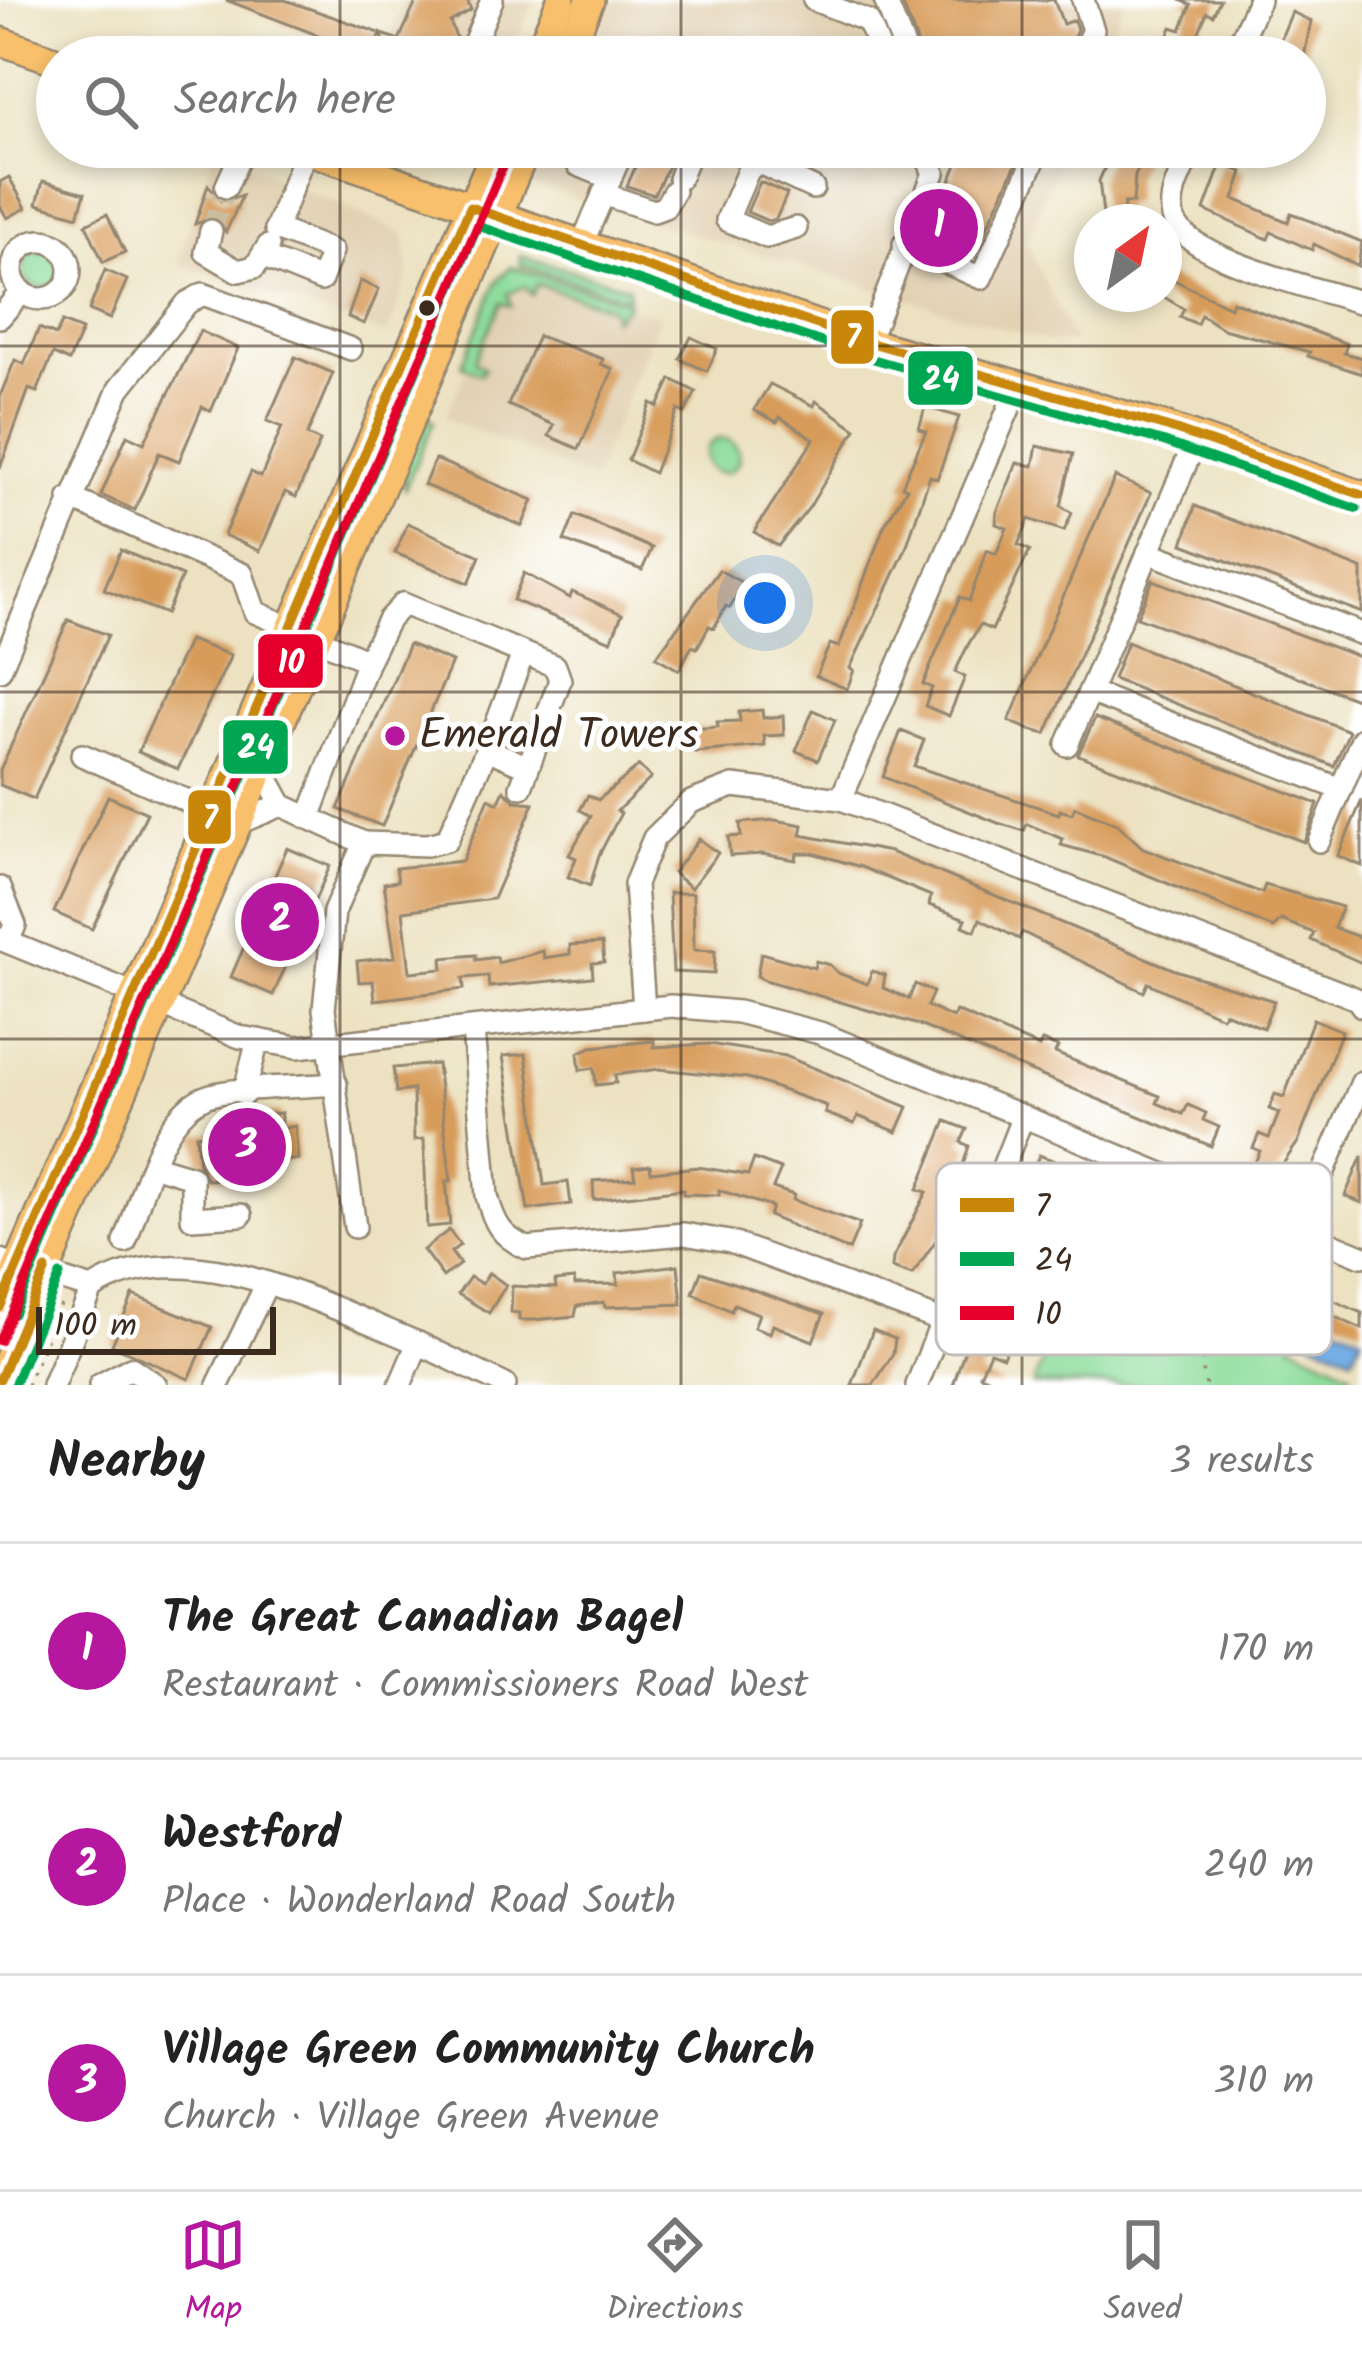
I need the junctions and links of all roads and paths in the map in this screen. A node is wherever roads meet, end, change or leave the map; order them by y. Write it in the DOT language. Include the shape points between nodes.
graph roads {
  1 [pos="492,0"];
  2 [pos="561,0"];
  3 [pos="590,0"];
  4 [pos="885,0"];
  5 [pos="1083,0"];
  6 [pos="1259,0"];
  7 [pos="829,3"];
  8 [pos="477,36"];
  9 [pos="552,36"];
  10 [pos="561,36"];
  11 [pos="874,36"];
  12 [pos="900,36"];
  13 [pos="1090,36"];
  14 [pos="1243,36"];
  15 [pos="0,41"];
  16 [pos="36,54"];
  17 [pos="235,168"];
  18 [pos="295,168"];
  19 [pos="386,168"];
  20 [pos="492,168"];
  21 [pos="513,168"];
  22 [pos="582,168"];
  23 [pos="615,168"];
  24 [pos="683,168"];
  25 [pos="751,168"];
  26 [pos="772,168"];
  27 [pos="932,168"];
  28 [pos="936,168"];
  29 [pos="1031,168"];
  30 [pos="1185,168"];
  31 [pos="934,173"];
  32 [pos="607,186"];
  33 [pos="226,187"];
  34 [pos="813,188"];
  35 [pos="483,212"];
  36 [pos="796,228"];
  37 [pos="275,229"];
  38 [pos="211,231"];
  39 [pos="904,244"];
  40 [pos="581,246"];
  41 [pos="264,257"];
  42 [pos="22,291"];
  43 [pos="1362,303"];
  44 [pos="0,317"];
  45 [pos="868,342"];
  46 [pos="351,349"];
  47 [pos="1019,385"];
  48 [pos="1197,437"];
  49 [pos="1362,495"];
  50 [pos="70,498"];
  51 [pos="1148,552"];
  52 [pos="305,633"];
  53 [pos="1362,634"];
  54 [pos="524,654"];
  55 [pos="368,661"];
  56 [pos="0,670"];
  57 [pos="1089,692"];
  58 [pos="1362,739"];
  59 [pos="1067,745"];
  60 [pos="487,748"];
  61 [pos="82,755"];
  62 [pos="263,770"];
  63 [pos="1341,790"];
  64 [pos="841,799"];
  65 [pos="282,805"];
  66 [pos="226,818"];
  67 [pos="309,818"];
  68 [pos="1319,841"];
  69 [pos="364,843"];
  70 [pos="0,888"];
  71 [pos="4,940"];
  72 [pos="146,998"];
  73 [pos="1362,1006"];
  74 [pos="644,1009"];
  75 [pos="473,1029"];
  76 [pos="258,1040"];
  77 [pos="328,1045"];
  78 [pos="1362,1082"];
  79 [pos="336,1084"];
  80 [pos="244,1094"];
  81 [pos="1023,1116"];
  82 [pos="1004,1163"];
  83 [pos="1128,1163"];
  84 [pos="1330,1163"];
  85 [pos="155,1166"];
  86 [pos="241,1215"];
  87 [pos="355,1227"];
  88 [pos="125,1242"];
  89 [pos="1332,1248"];
  90 [pos="1362,1256"];
  91 [pos="45,1275"];
  92 [pos="267,1283"];
  93 [pos="0,1308"];
  94 [pos="936,1319"];
  95 [pos="936,1336"];
  96 [pos="418,1343"];
  97 [pos="1205,1355"];
  98 [pos="0,1379"];
  99 [pos="58,1384"];
  100 [pos="27,1385"];
  101 [pos="100,1385"];
  102 [pos="156,1385"];
  103 [pos="218,1385"];
  104 [pos="400,1385"];
  105 [pos="505,1385"];
  106 [pos="917,1385"];
  107 [pos="1206,1385"];
  1 -- 8 [label="street"];
  2 -- 9 [label="main road"];
  3 -- 10 [label="main road"];
  4 -- 12 [label="street"];
  5 -- 13 [label="street"];
  6 -- 14 [label="street"];
  7 -- 11 [label="street" via="868,21"];
  15 -- 16 [label="main road"];
  17 -- 33 [label="street"];
  18 -- 37 [label="street"];
  19 -- 35 [label="main road"];
  20 -- 35 [label="main road"];
  21 -- 35 [label="main road"];
  22 -- 32 [label="street"];
  23 -- 32 [label="street"];
  24 -- 32 [label="street" via="665,207 654,211"];
  25 -- 36 [label="street" via="727,220 767,237"];
  26 -- 34 [label="street"];
  27 -- 31 [label="street"];
  28 -- 31 [label="street"];
  29 -- 39 [label="street" via="981,278"];
  30 -- 43 [label="street" via="1172,204 1180,232 1208,252"];
  31 -- 39 [label="street"];
  32 -- 40 [label="street"];
  35 -- 40 [label="main road"];
  35 -- 52 [label="main road"];
  37 -- 41 [label="street"];
  37 -- 41 [label="street" via="332,251 321,280"];
  38 -- 41 [label="street" via="206,252 220,264 247,271"];
  39 -- 45 [label="street"];
  40 -- 45 [label="main road"];
  42 -- 44 [label="street"];
  45 -- 47 [label="main road"];
  46 -- 50 [label="street" via="203,294 119,388"];
  47 -- 48 [label="main road"];
  47 -- 64 [label="street"];
  48 -- 49 [label="main road"];
  48 -- 51 [label="street"];
  50 -- 52 [label="street" via="242,574 255,612"];
  50 -- 56 [label="street"];
  51 -- 53 [label="street"];
  51 -- 57 [label="street"];
  52 -- 55 [label="street"];
  52 -- 62 [label="main road"];
  52 -- 66 [label="main road"];
  54 -- 55 [label="street" via="404,604"];
  54 -- 60 [label="street"];
  54 -- 60 [label="street" via="555,666 560,680 524,777"];
  55 -- 67 [label="street"];
  57 -- 59 [label="street"];
  57 -- 63 [label="street"];
  58 -- 63 [label="street"];
  60 -- 69 [label="street" via="447,840"];
  61 -- 66 [label="street"];
  62 -- 65 [label="street"];
  62 -- 66 [label="main road"];
  63 -- 68 [label="street"];
  64 -- 73 [label="street"];
  64 -- 74 [label="street" via="733,786 691,802 654,838 635,884"];
  65 -- 66 [label="street"];
  65 -- 67 [label="street"];
  66 -- 72 [label="main road"];
  67 -- 69 [label="street"];
  69 -- 77 [label="street" via="334,912"];
  70 -- 71 [label="street" via="15,925"];
  71 -- 72 [label="street"];
  72 -- 76 [label="street"];
  72 -- 91 [label="main road"];
  74 -- 75 [label="street"];
  74 -- 81 [label="street" via="737,1012 820,1033"];
  75 -- 77 [label="street"];
  75 -- 94 [label="street" via="487,1196 508,1240 527,1248 684,1234 730,1242"];
  76 -- 77 [label="street"];
  76 -- 80 [label="street"];
  77 -- 79 [label="street"];
  78 -- 84 [label="street"];
  79 -- 80 [label="street"];
  79 -- 87 [label="street"];
  80 -- 85 [label="street" via="208,1095 186,1109"];
  81 -- 82 [label="street"];
  81 -- 83 [label="street"];
  85 -- 86 [label="street" via="193,1178 192,1218"];
  85 -- 88 [label="street"];
  89 -- 90 [label="street"];
  91 -- 92 [label="street" via="242,1272"];
  91 -- 93 [label="main road"];
  91 -- 98 [label="main road"];
  91 -- 99 [label="street"];
  91 -- 100 [label="path"];
  92 -- 96 [label="street"];
  92 -- 103 [label="street"];
  95 -- 106 [label="street"];
  96 -- 104 [label="street"];
  96 -- 105 [label="street"];
  97 -- 107 [label="path"];
  101 -- 102 [label="street" via="131,1368"];
}
